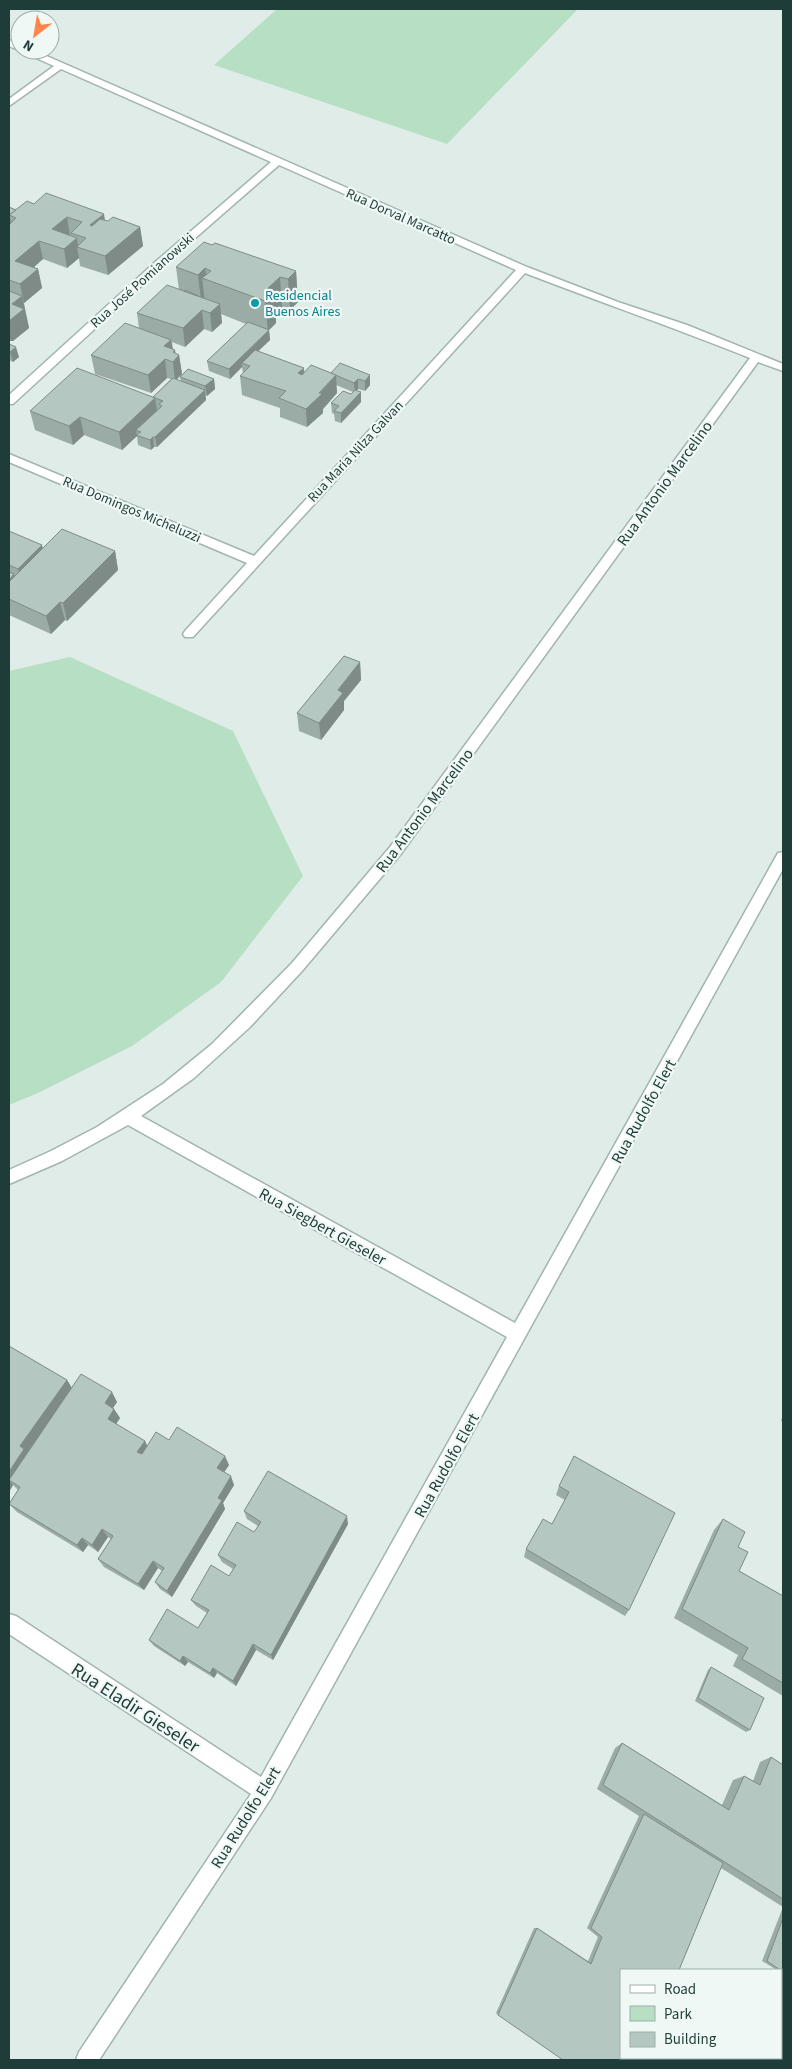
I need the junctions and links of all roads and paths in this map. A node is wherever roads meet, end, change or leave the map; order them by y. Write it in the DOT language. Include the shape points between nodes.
graph roads {
  1 [pos="47,60"];
  2 [pos="60,66"];
  3 [pos="9,103"];
  4 [pos="278,162"];
  5 [pos="523,269"];
  6 [pos="757,356"];
  7 [pos="783,368"];
  8 [pos="9,401"];
  9 [pos="9,458"];
  10 [pos="255,561"];
  11 [pos="189,634"];
  12 [pos="783,857"];
  13 [pos="128,1117"];
  14 [pos="9,1177"];
  15 [pos="519,1334"];
  16 [pos="9,1624"];
  17 [pos="264,1791"];
  18 [pos="87,2060"];
  1 -- 2 [label="street, Rua Dorval Marcatto"];
  2 -- 3 [label="street"];
  2 -- 4 [label="street, Rua Dorval Marcatto"];
  4 -- 5 [label="street, Rua Dorval Marcatto"];
  4 -- 8 [label="street, Rua José Pomianowski" via="157,266"];
  5 -- 6 [label="street, Rua Dorval Marcatto"];
  5 -- 10 [label="street, Rua Maria Nilza Galvan"];
  6 -- 7 [label="street, Rua Dorval Marcatto"];
  6 -- 13 [label="street, Rua Antonio Marcelino" via="395,851 331,928 242,1025 188,1073"];
  9 -- 10 [label="street, Rua Domingos Micheluzzi"];
  10 -- 11 [label="street, Rua Maria Nilza Galvan"];
  12 -- 15 [label="street, Rua Rudolfo Elert"];
  13 -- 14 [label="street, Rua Antonio Marcelino" via="47,1161"];
  13 -- 15 [label="street, Rua Siegbert Gieseler"];
  15 -- 17 [label="street, Rua Rudolfo Elert"];
  16 -- 17 [label="street, Rua Eladir Gieseler"];
  17 -- 18 [label="street, Rua Rudolfo Elert"];
}
